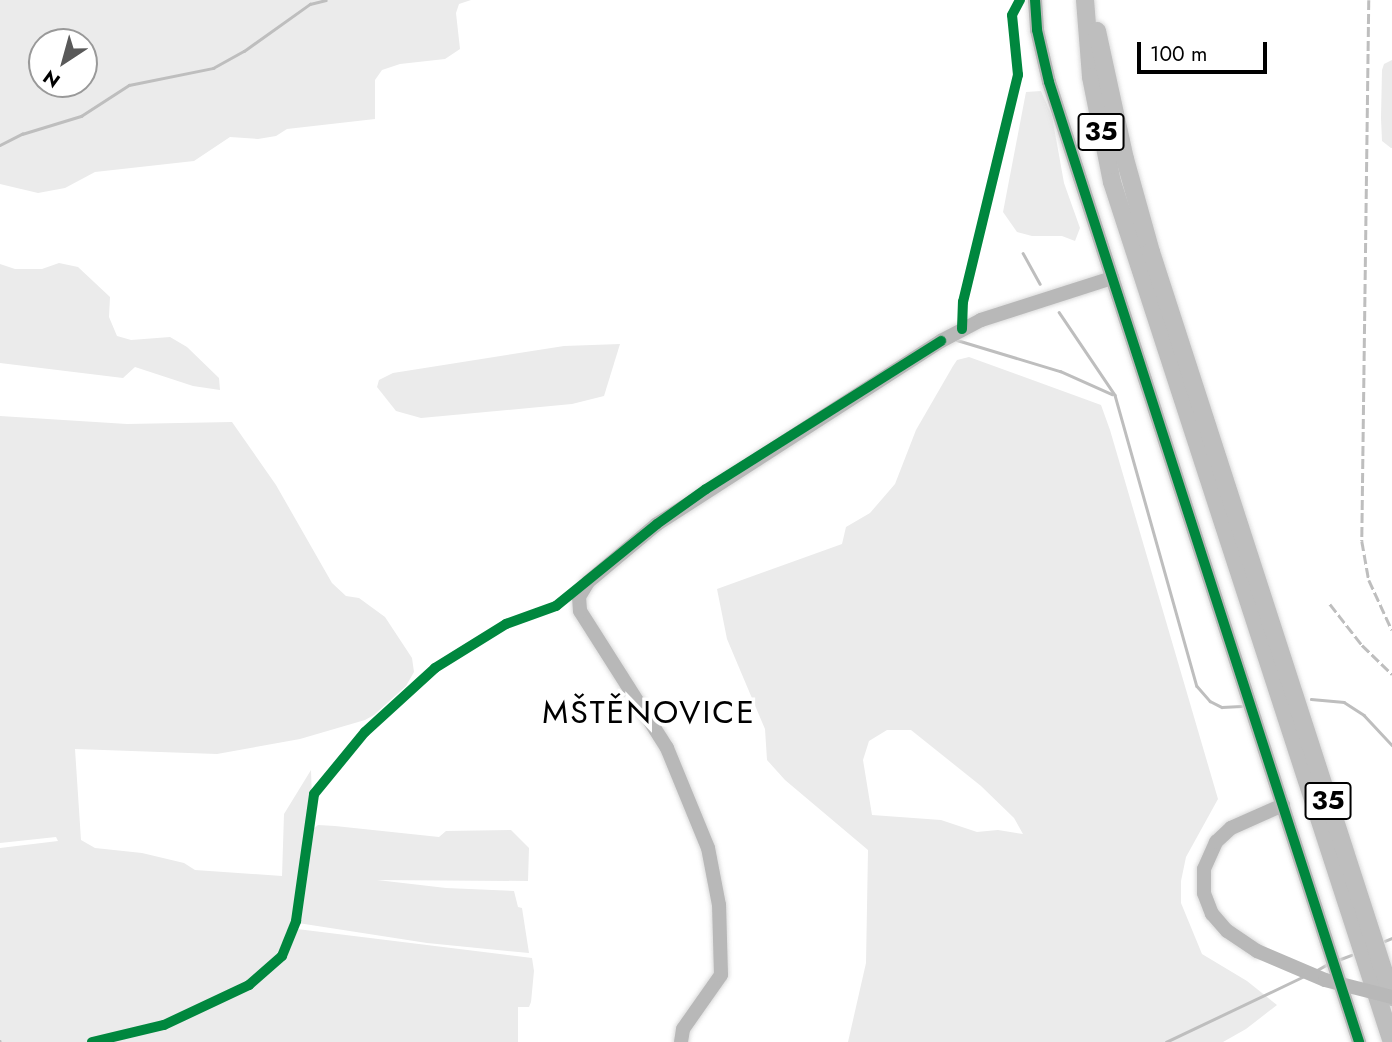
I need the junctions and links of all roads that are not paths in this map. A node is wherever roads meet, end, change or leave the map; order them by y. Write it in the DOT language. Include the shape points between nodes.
graph roads {
  1 [pos="1035,0"];
  2 [pos="1086,0"];
  3 [pos="1091,0"];
  4 [pos="1112,278"];
  5 [pos="1283,805"];
  6 [pos="1392,997"];
  7 [pos="681,1042"];
  8 [pos="1359,1042"];
  9 [pos="1392,1042"];
  1 -- 4 [label="street" via="1046,73"];
  2 -- 9 [label="highway, 35" via="1091,77 1112,182"];
  3 -- 6 [label="highway, 35" via="1116,124 1151,253"];
  4 -- 5 [label="street"];
  4 -- 7 [label="street" via="981,320 941,341 667,517 588,582 579,597 579,611 667,748 708,848 719,905 721,975 683,1029"];
  5 -- 6 [label="street, bridge" via="1222,835 1210,851 1204,893 1212,914 1227,932 1257,951 1325,981"];
  5 -- 8 [label="street"];
}
